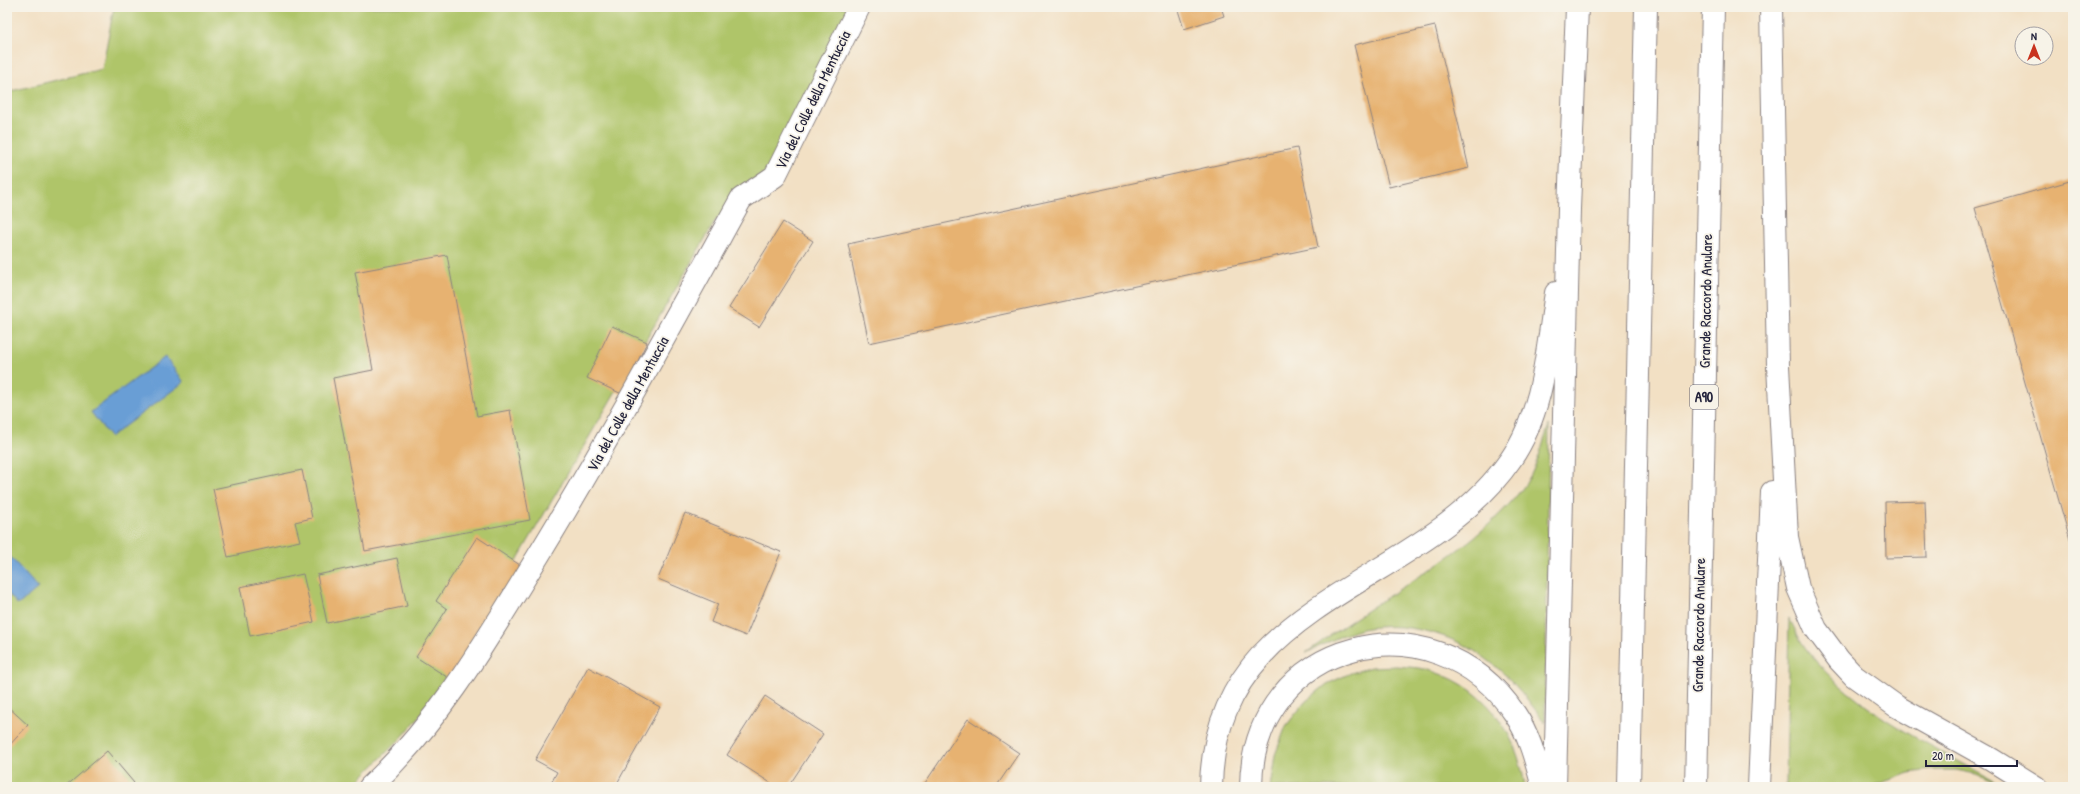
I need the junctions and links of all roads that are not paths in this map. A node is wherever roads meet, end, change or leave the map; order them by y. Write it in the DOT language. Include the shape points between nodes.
graph roads {
  1 [pos="859,7"];
  2 [pos="1577,7"];
  3 [pos="1646,7"];
  4 [pos="1713,7"];
  5 [pos="1771,7"];
  6 [pos="1569,209"];
  7 [pos="1778,366"];
  8 [pos="370,787"];
  9 [pos="1211,787"];
  10 [pos="1251,787"];
  11 [pos="1543,787"];
  12 [pos="1555,787"];
  13 [pos="1629,787"];
  14 [pos="1696,787"];
  15 [pos="1759,787"];
  16 [pos="2036,787"];
  1 -- 8 [label="main road, Via del Colle della Mentuccia" via="775,176 741,199 586,478 472,664 421,733"];
  2 -- 6 [label="main road"];
  3 -- 13 [label="main road"];
  4 -- 14 [label="main road, Grande Raccordo Anulare / A90"];
  5 -- 7 [label="main road"];
  6 -- 9 [label="main road" via="1542,378 1529,424 1512,457 1472,503 1437,532 1296,622 1263,651 1241,681 1223,715 1215,746"];
  6 -- 12 [label="main road"];
  7 -- 15 [label="main road"];
  7 -- 16 [label="main road" via="1787,537 1798,588 1816,629 1839,660 1873,691"];
  10 -- 11 [label="main road" via="1252,762 1257,741 1277,700 1317,665 1362,646 1383,644 1407,644 1432,650 1462,663 1488,684 1524,728"];
}
